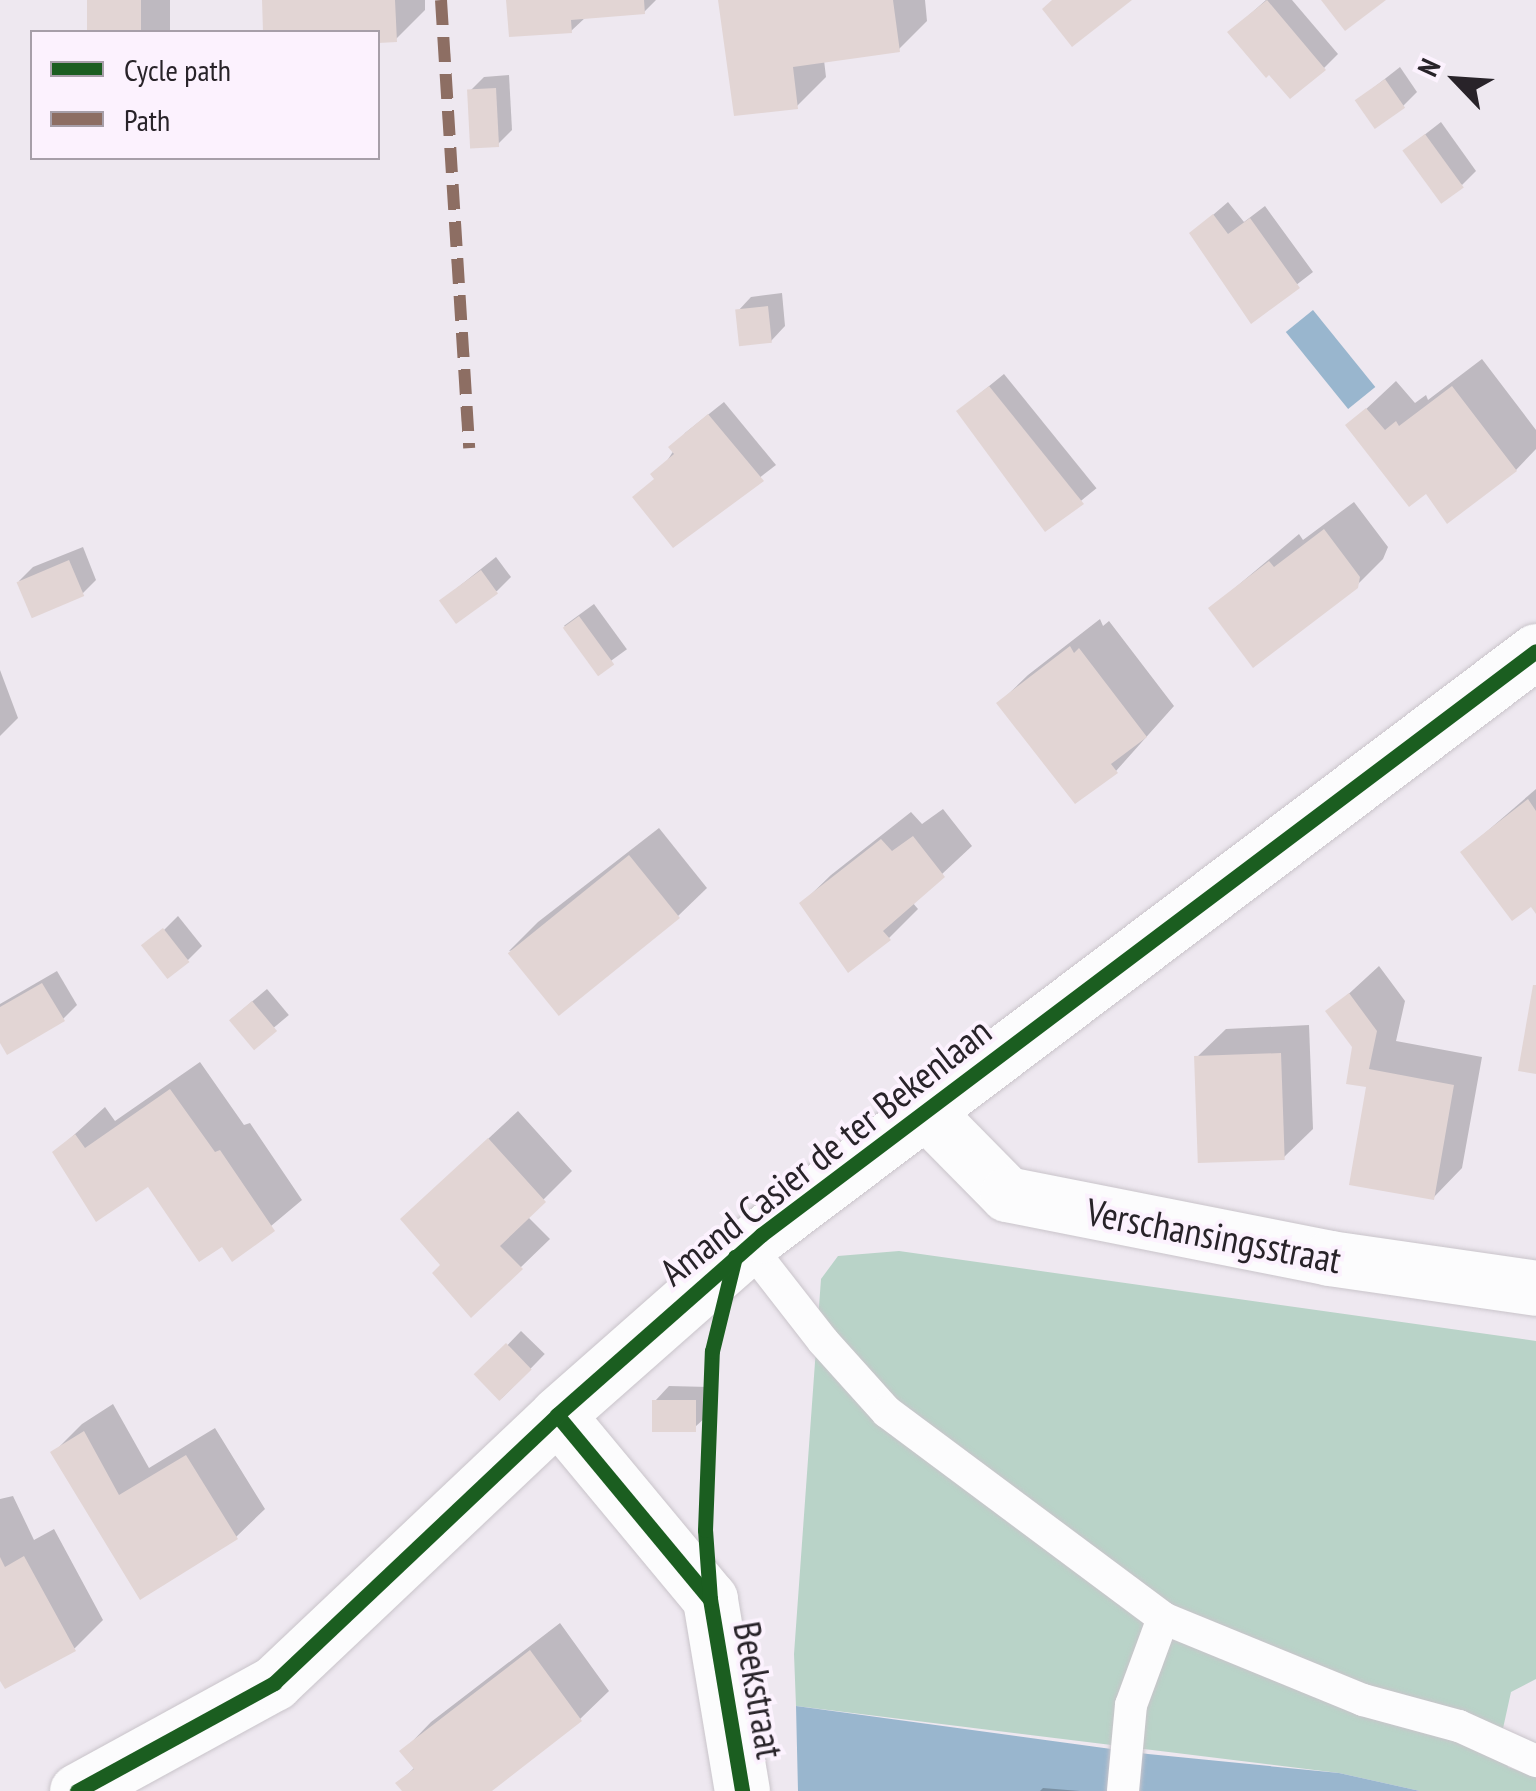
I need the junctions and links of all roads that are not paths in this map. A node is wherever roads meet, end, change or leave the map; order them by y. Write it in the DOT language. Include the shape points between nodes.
graph roads {
  1 [pos="1536,651"];
  2 [pos="926,1112"];
  3 [pos="749,1246"];
  4 [pos="1536,1288"];
  5 [pos="557,1415"];
  6 [pos="1163,1618"];
  7 [pos="1536,1761"];
  8 [pos="77,1791"];
  9 [pos="742,1791"];
  10 [pos="1123,1791"];
  1 -- 2 [label="street, Amand Casier de ter Bekenlaan"];
  2 -- 3 [label="street, Amand Casier de ter Bekenlaan"];
  2 -- 4 [label="street, Verschansingsstraat" via="1007,1194 1329,1258"];
  3 -- 5 [label="street, Amand Casier de ter Bekenlaan"];
  3 -- 6 [label="lane" via="887,1412"];
  5 -- 8 [label="street, Amand Casier de ter Bekenlaan" via="274,1683"];
  5 -- 9 [label="street, Beekstraat" via="710,1600"];
  6 -- 7 [label="lane" via="1363,1700 1459,1726"];
  6 -- 10 [label="lane" via="1131,1705"];
}
